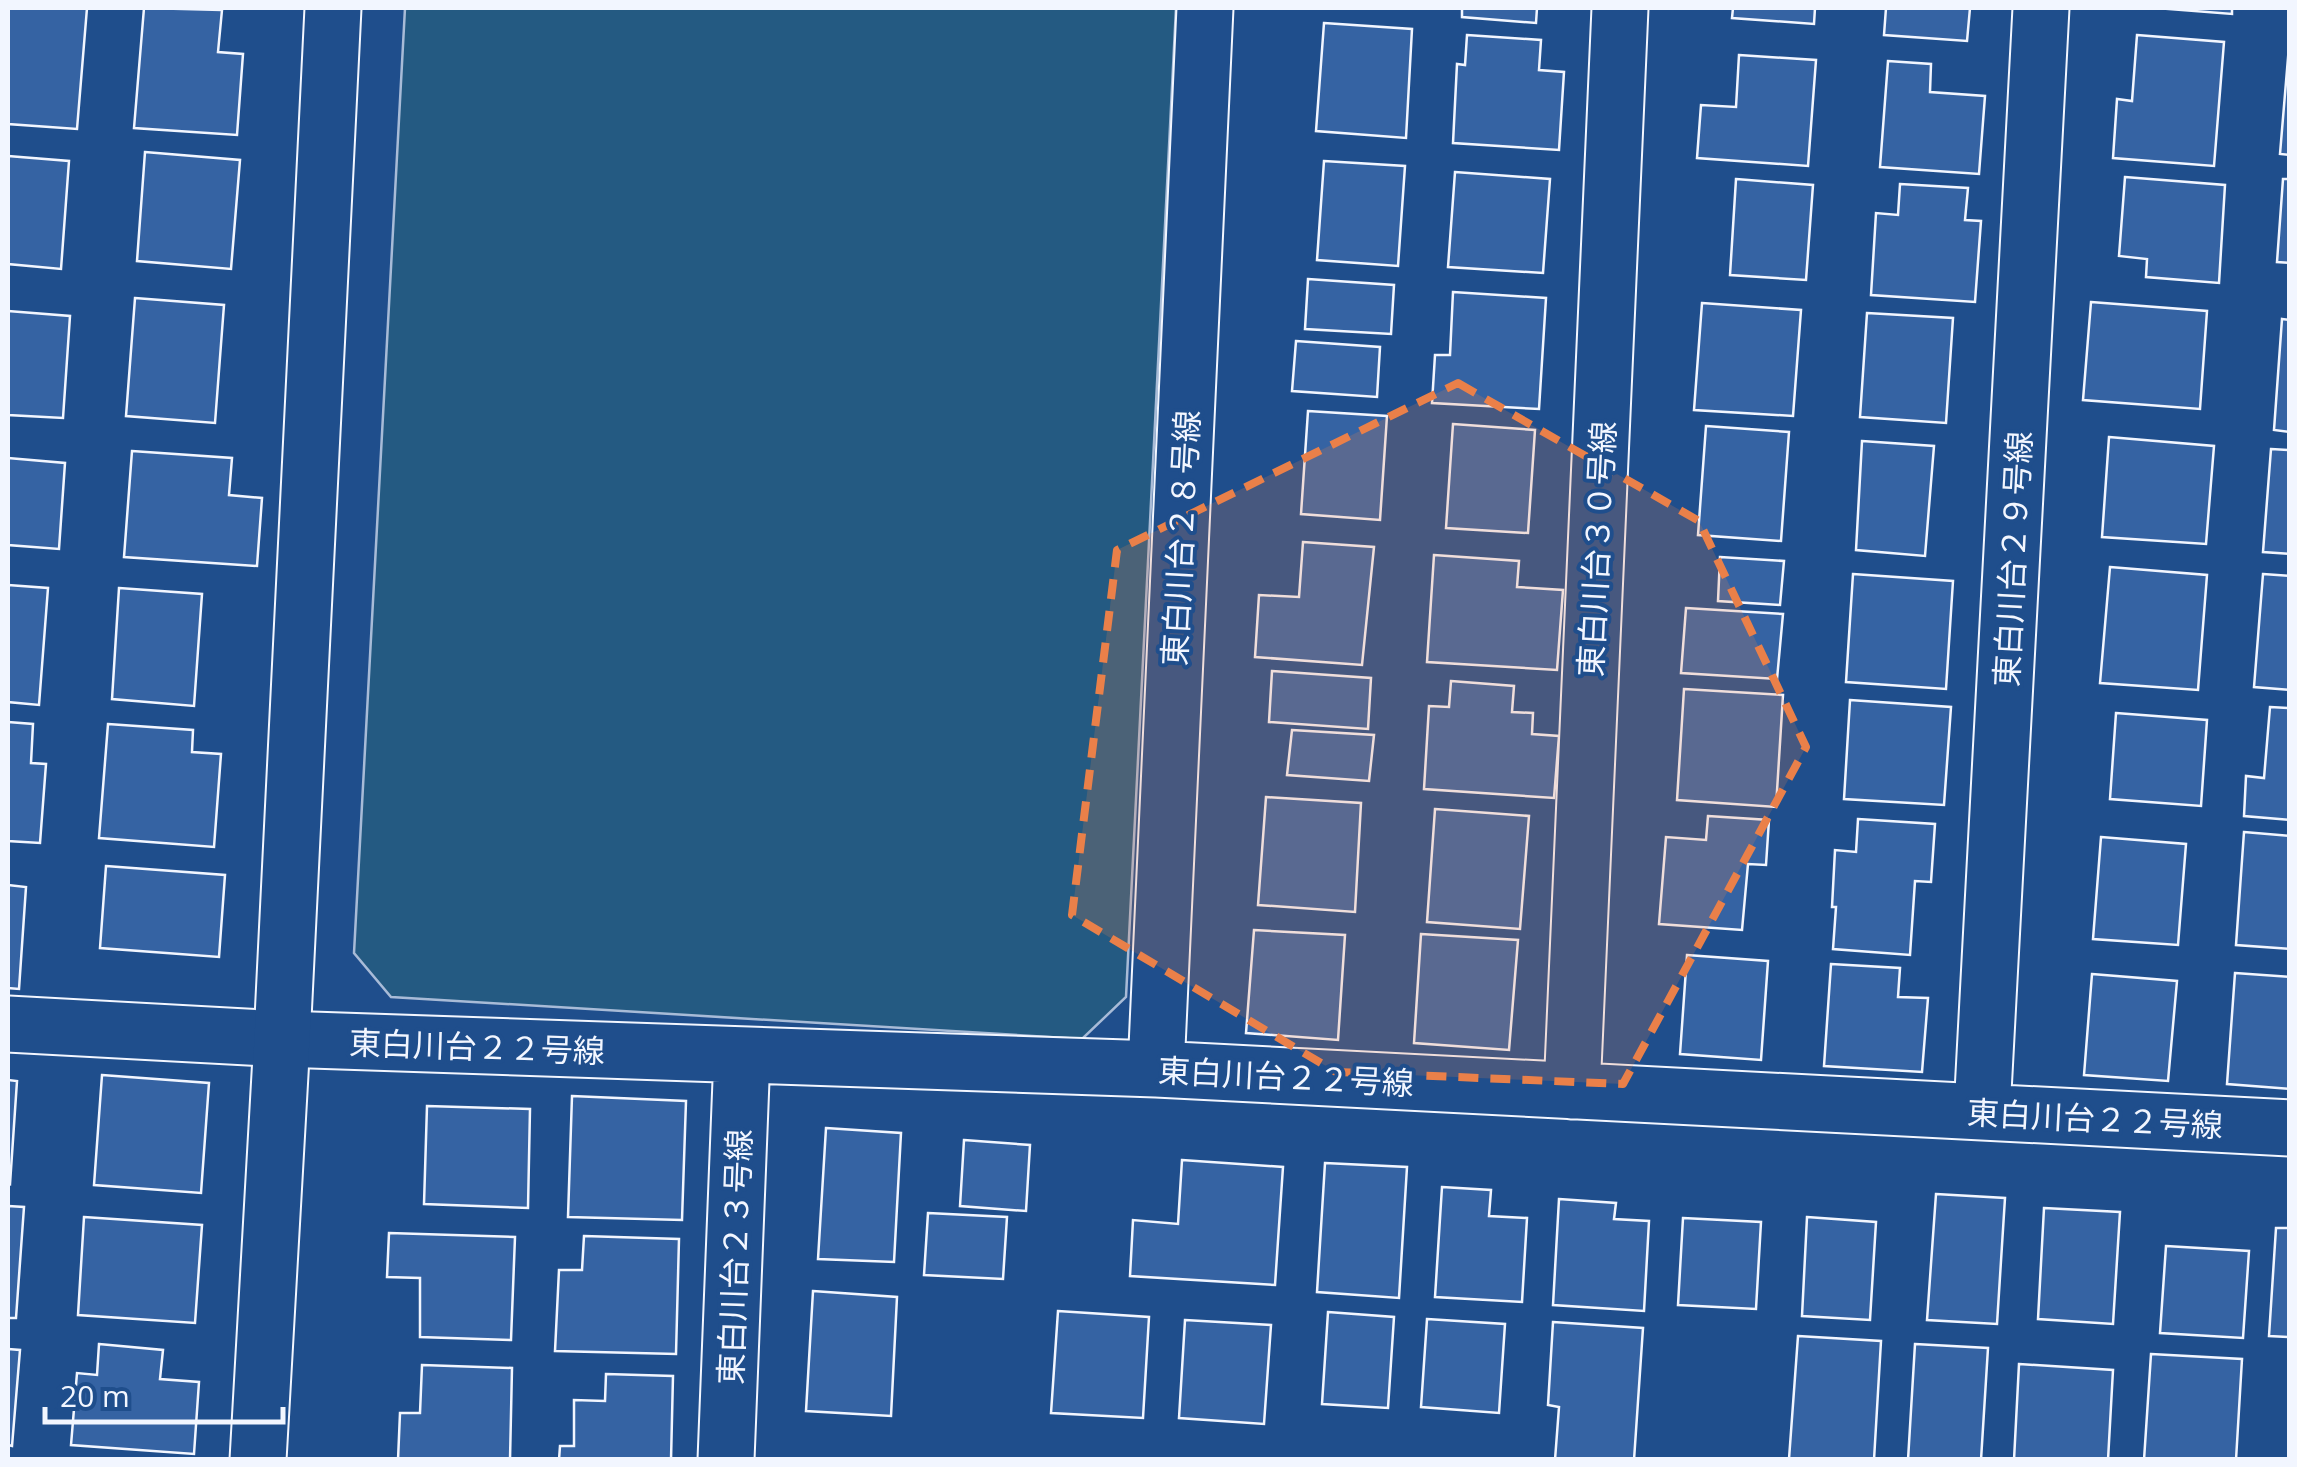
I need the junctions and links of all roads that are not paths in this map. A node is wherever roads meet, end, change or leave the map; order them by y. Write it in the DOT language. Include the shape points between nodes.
graph roads {
  1 [pos="333,8"];
  2 [pos="1205,8"];
  3 [pos="1620,8"];
  4 [pos="2041,8"];
  5 [pos="8,1024"];
  6 [pos="282,1039"];
  7 [pos="742,1055"];
  8 [pos="1156,1069"];
  9 [pos="1572,1091"];
  10 [pos="1982,1111"];
  11 [pos="2290,1128"];
  12 [pos="258,1460"];
  13 [pos="726,1460"];
  1 -- 6 [label="street"];
  2 -- 8 [label="street, 東白川台２８号線"];
  3 -- 9 [label="street, 東白川台３０号線"];
  4 -- 10 [label="street, 東白川台２９号線"];
  5 -- 6 [label="street, 東白川台２２号線"];
  6 -- 7 [label="street, 東白川台２２号線"];
  6 -- 12 [label="street"];
  7 -- 8 [label="street, 東白川台２２号線"];
  7 -- 13 [label="street, 東白川台２３号線"];
  8 -- 9 [label="street, 東白川台２２号線"];
  9 -- 10 [label="street, 東白川台２２号線"];
  10 -- 11 [label="street, 東白川台２２号線"];
}
